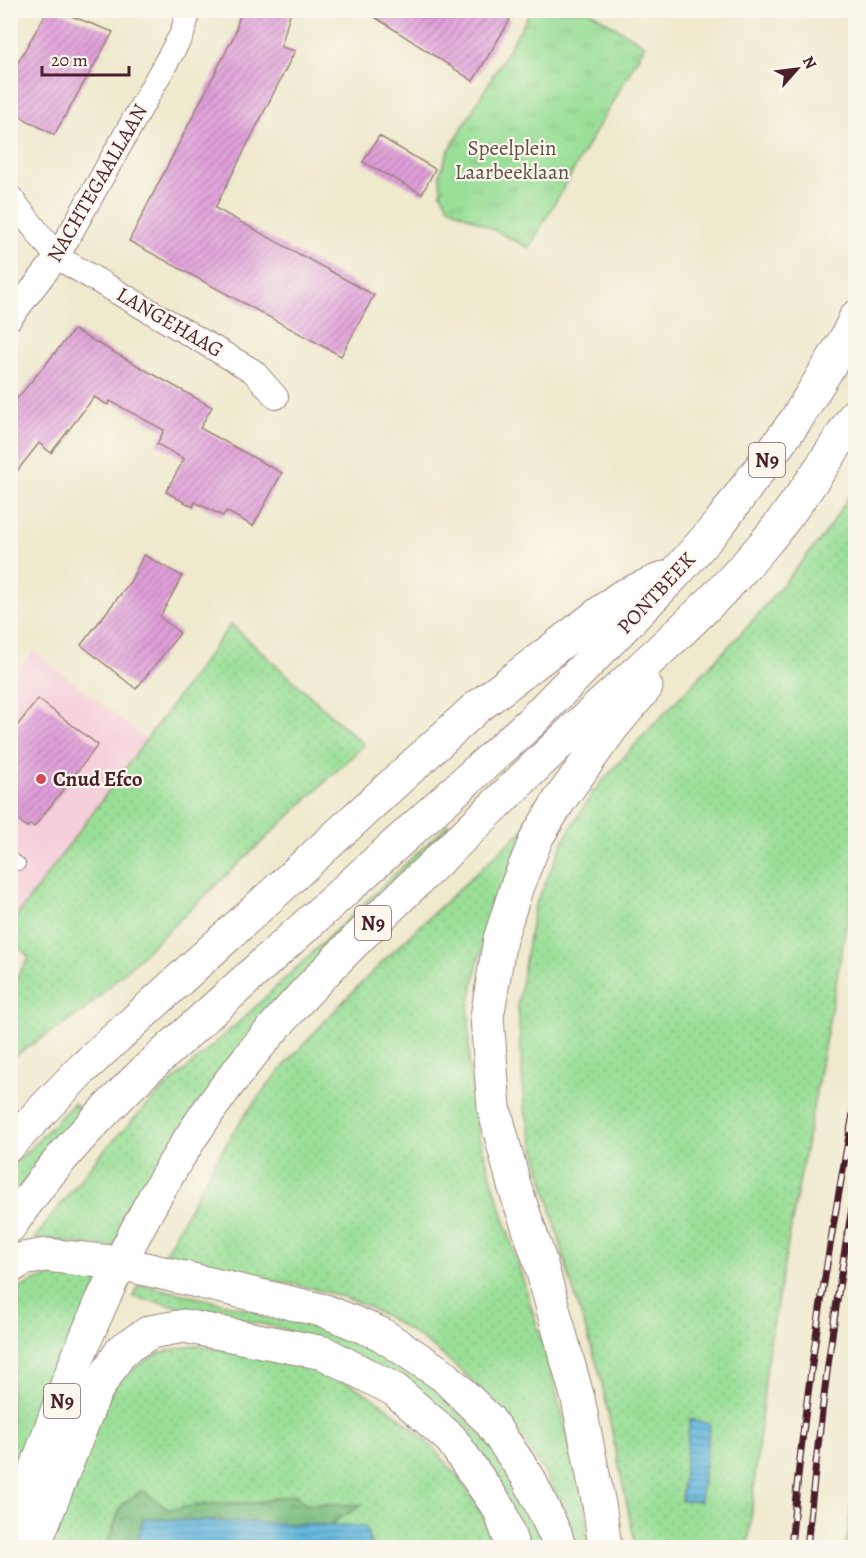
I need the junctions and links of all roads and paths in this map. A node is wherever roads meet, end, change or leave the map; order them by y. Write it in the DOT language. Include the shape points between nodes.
graph roads {
  1 [pos="189,10"];
  2 [pos="10,197"];
  3 [pos="57,257"];
  4 [pos="855,317"];
  5 [pos="10,318"];
  6 [pos="276,397"];
  7 [pos="855,414"];
  8 [pos="676,573"];
  9 [pos="683,631"];
  10 [pos="10,1144"];
  11 [pos="10,1226"];
  12 [pos="120,1263"];
  13 [pos="10,1267"];
  14 [pos="10,1542"];
  15 [pos="33,1548"];
  16 [pos="513,1548"];
  17 [pos="559,1548"];
  18 [pos="605,1548"];
  1 -- 3 [label="street, NACHTEGAALLAAN" via="182,34"];
  2 -- 3 [label="street"];
  3 -- 5 [label="street, NACHTEGAALLAAN"];
  3 -- 6 [label="street, LANGEHAAG" via="253,370"];
  4 -- 8 [label="highway, PONTBEEK / N9" via="796,420 719,524"];
  7 -- 9 [label="highway, N9" via="815,478 760,549"];
  8 -- 10 [label="highway" via="621,597 476,708 81,1070"];
  8 -- 11 [label="highway, PONTBEEK / N9" via="531,722 85,1129 33,1191"];
  9 -- 12 [label="highway, N9" via="383,913 294,1005 194,1132 151,1201"];
  9 -- 18 [label="highway" via="655,676 613,726 537,837 500,939 487,1017 494,1108 578,1399"];
  12 -- 13 [label="highway" via="46,1255 23,1259"];
  12 -- 14 [label="highway, N9" via="84,1342"];
  12 -- 17 [label="highway" via="325,1311 381,1334 443,1375 489,1420 528,1477"];
  15 -- 16 [label="highway" via="95,1392 122,1350 150,1332 184,1326 324,1353 395,1390 451,1439 500,1510"];
}
